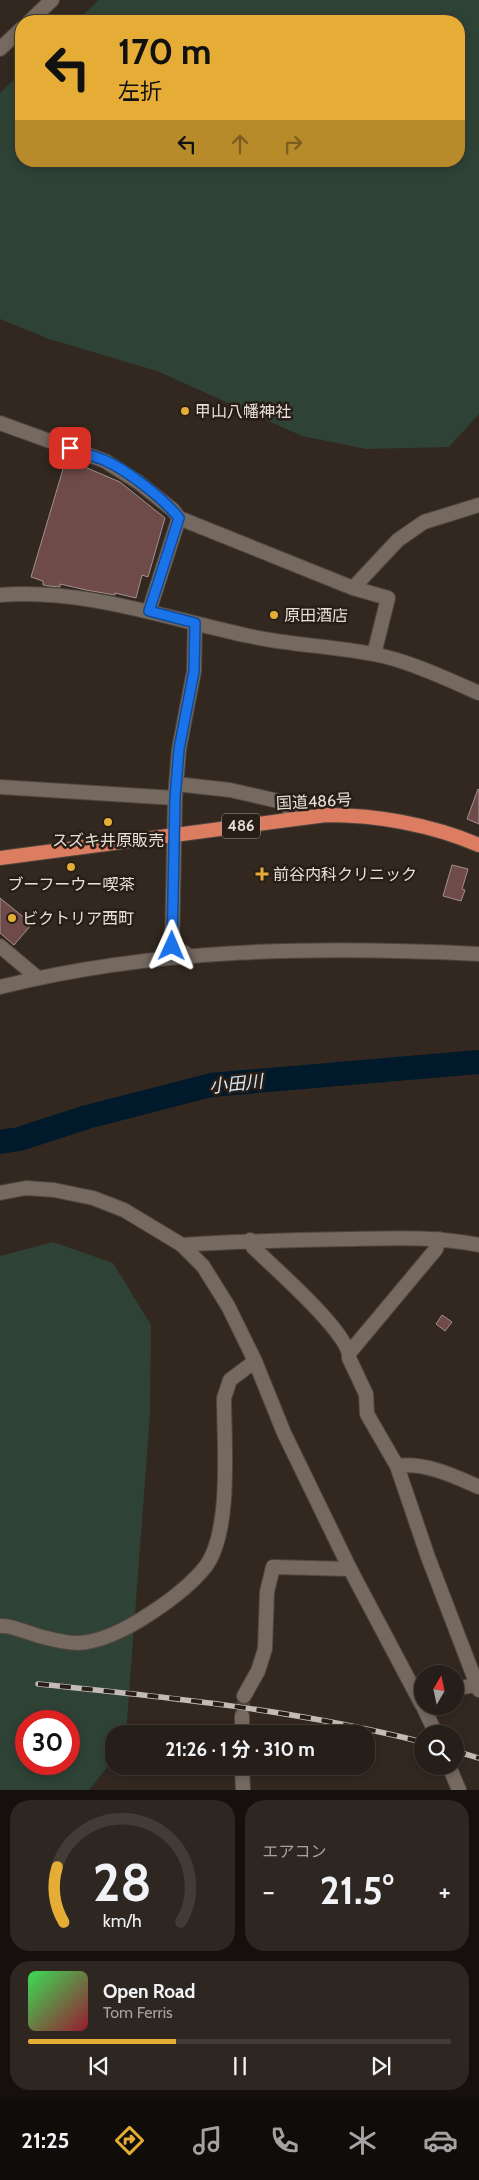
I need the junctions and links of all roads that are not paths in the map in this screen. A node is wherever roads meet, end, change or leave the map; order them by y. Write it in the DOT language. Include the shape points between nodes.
graph roads {
  1 [pos="49,2"];
  2 [pos="36,15"];
  3 [pos="15,35"];
  4 [pos="0,48"];
  5 [pos="0,423"];
  6 [pos="479,505"];
  7 [pos="179,518"];
  8 [pos="353,588"];
  9 [pos="0,595"];
  10 [pos="149,611"];
  11 [pos="195,623"];
  12 [pos="374,654"];
  13 [pos="479,694"];
  14 [pos="0,787"];
  15 [pos="175,791"];
  16 [pos="292,818"];
  17 [pos="174,835"];
  18 [pos="479,845"];
  19 [pos="0,858"];
  20 [pos="0,946"];
  21 [pos="479,954"];
  22 [pos="188,957"];
  23 [pos="38,978"];
  24 [pos="0,987"];
  25 [pos="0,1193"];
  26 [pos="439,1239"];
  27 [pos="250,1240"];
  28 [pos="182,1245"];
  29 [pos="479,1245"];
  30 [pos="350,1352"];
  31 [pos="255,1361"];
  32 [pos="397,1466"];
  33 [pos="479,1488"];
  34 [pos="350,1569"];
  35 [pos="0,1626"];
  36 [pos="478,1686"];
  37 [pos="414,1688"];
  38 [pos="464,1688"];
  39 [pos="244,1696"];
  40 [pos="242,1716"];
  41 [pos="242,1725"];
  42 [pos="242,1775"];
  43 [pos="453,1775"];
  44 [pos="243,1790"];
  45 [pos="459,1790"];
  1 -- 2 [label="street"];
  3 -- 4 [label="street"];
  5 -- 7 [label="street" via="105,461 138,482"];
  6 -- 8 [label="street" via="424,522 398,540"];
  7 -- 8 [label="street"];
  7 -- 10 [label="street"];
  8 -- 12 [label="street" via="388,598"];
  9 -- 10 [label="street" via="24,593"];
  10 -- 11 [label="street"];
  11 -- 12 [label="street" via="301,646"];
  11 -- 15 [label="street" via="194,671 179,749"];
  12 -- 13 [label="street" via="426,671"];
  14 -- 15 [label="street"];
  15 -- 16 [label="street" via="230,790 287,803"];
  15 -- 17 [label="street"];
  16 -- 17 [label="highway, 国道486号 / 486"];
  16 -- 18 [label="highway, 国道486号 / 486" via="353,815 410,823"];
  17 -- 19 [label="highway, 国道486号 / 486"];
  17 -- 22 [label="street" via="172,946"];
  20 -- 23 [label="street"];
  21 -- 22 [label="street" via="311,950"];
  22 -- 23 [label="street"];
  23 -- 24 [label="street"];
  25 -- 28 [label="street" via="26,1188 94,1198 124,1210"];
  26 -- 27 [label="street"];
  26 -- 29 [label="street"];
  26 -- 30 [label="street" via="436,1249"];
  27 -- 28 [label="street"];
  27 -- 30 [label="street" via="253,1247 333,1326"];
  28 -- 31 [label="street" via="203,1266"];
  30 -- 32 [label="street" via="349,1358 366,1394 367,1414"];
  31 -- 34 [label="street" via="284,1433"];
  31 -- 35 [label="street" via="230,1380 224,1398 224,1512 220,1532 206,1565 186,1588 138,1622 110,1635 78,1643"];
  32 -- 33 [label="street" via="420,1466"];
  32 -- 36 [label="street"];
  34 -- 37 [label="street"];
  34 -- 39 [label="street" via="274,1566 267,1592 265,1649 258,1671"];
  36 -- 38 [label="street"];
  40 -- 41 [label="street"];
  42 -- 44 [label="street"];
  43 -- 45 [label="street"];
}
